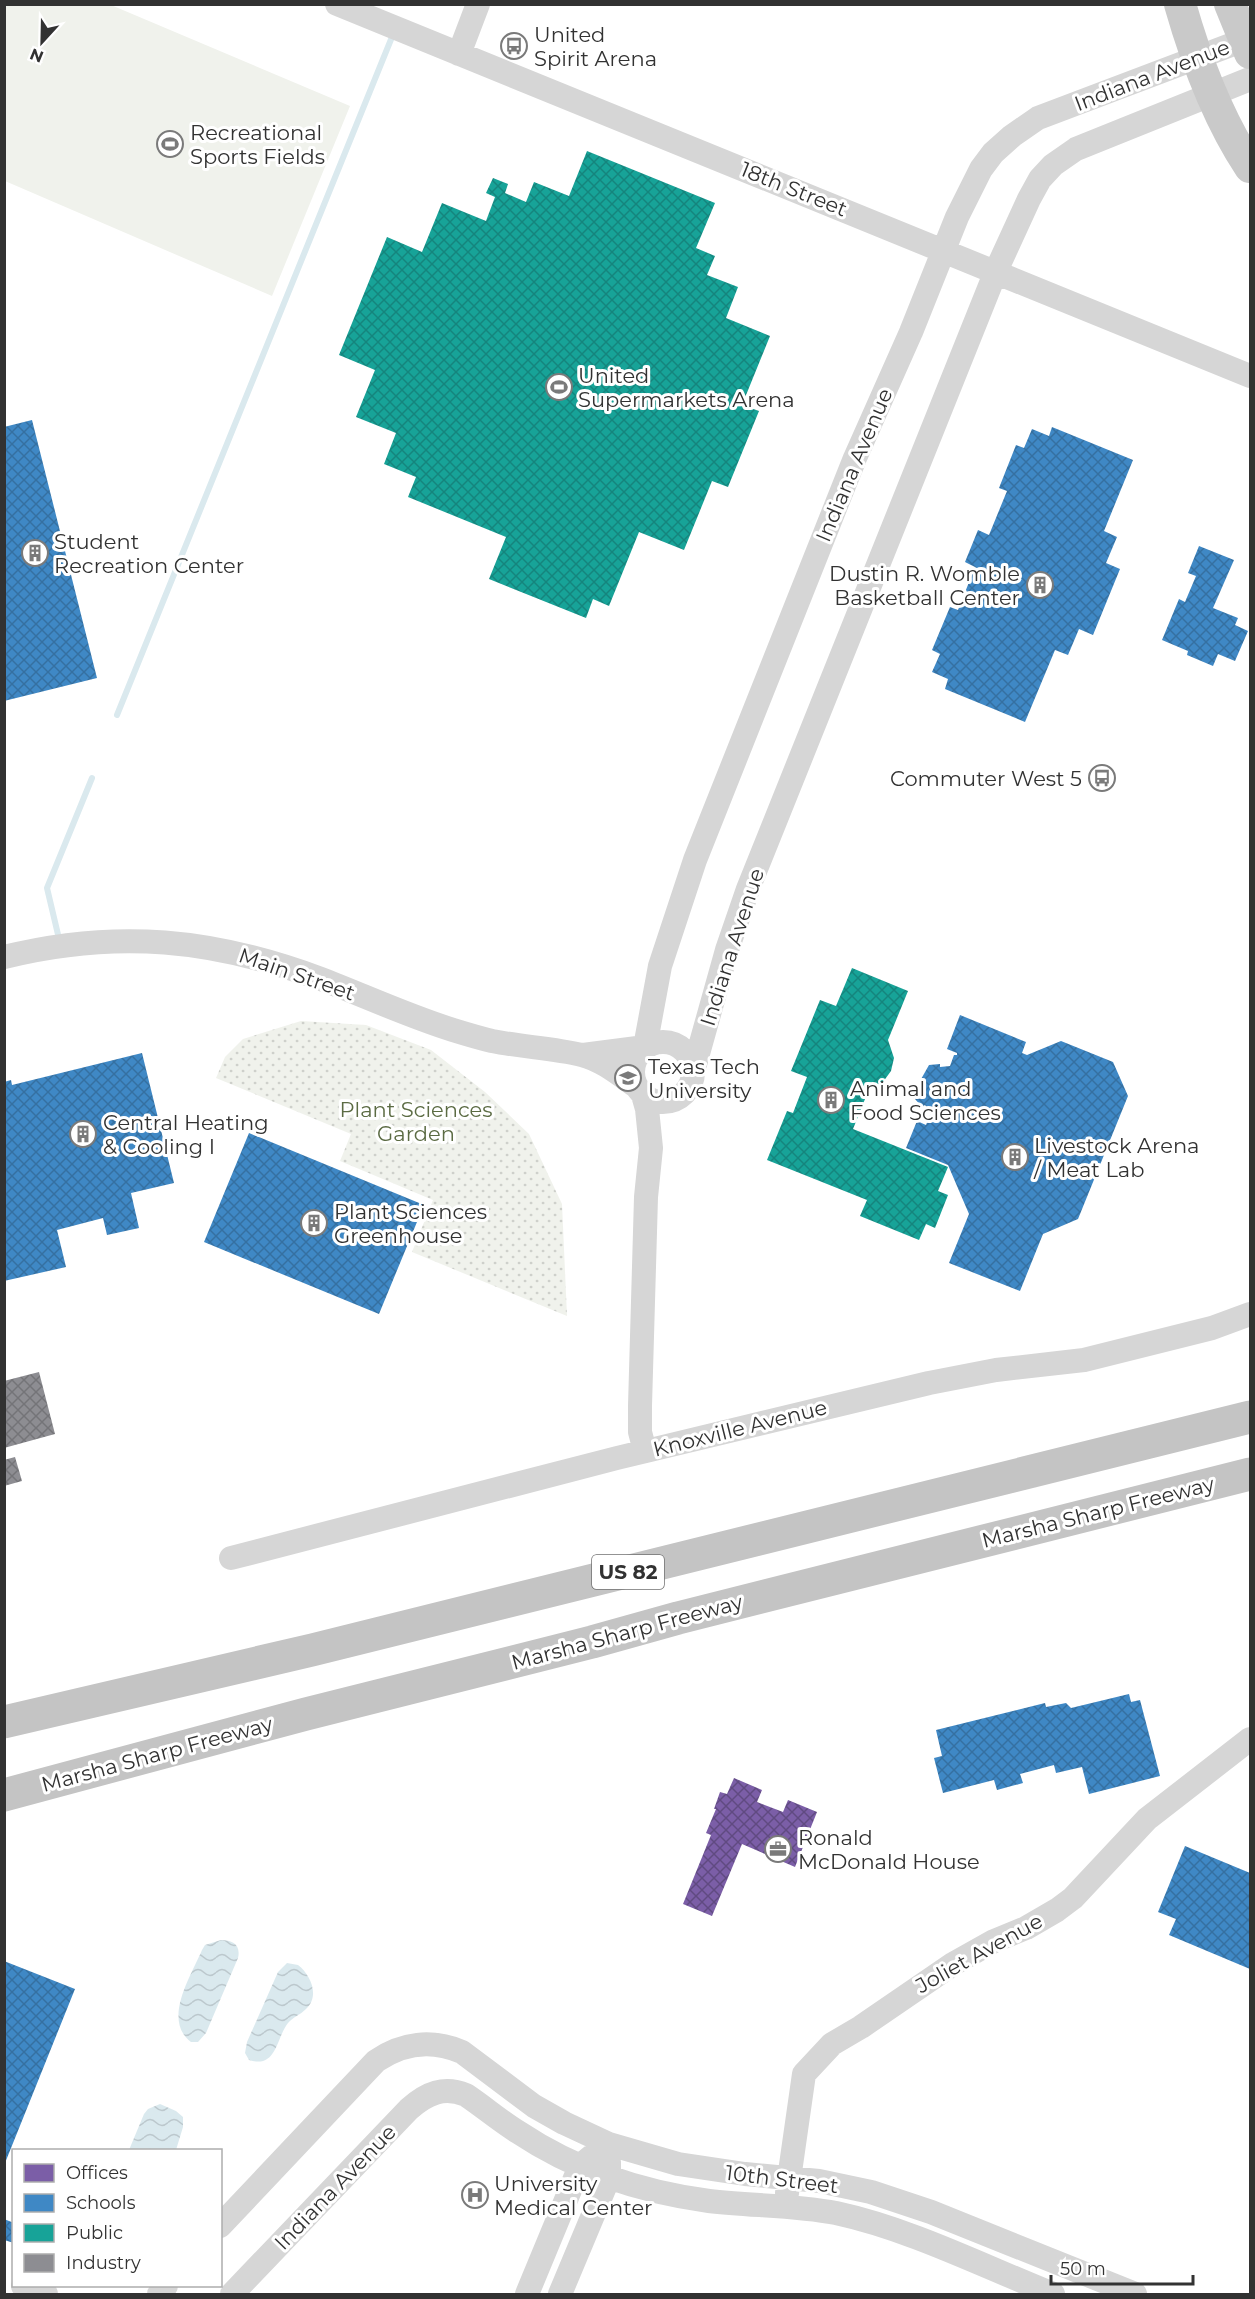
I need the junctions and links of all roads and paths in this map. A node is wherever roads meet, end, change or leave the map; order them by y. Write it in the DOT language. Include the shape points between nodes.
graph roads {
  1 [pos="337,4"];
  2 [pos="478,4"];
  3 [pos="1180,4"];
  4 [pos="1230,4"];
  5 [pos="1247,47"];
  6 [pos="459,54"];
  7 [pos="1199,58"];
  8 [pos="1251,79"];
  9 [pos="1213,95"];
  10 [pos="1251,167"];
  11 [pos="943,249"];
  12 [pos="996,271"];
  13 [pos="1251,376"];
  14 [pos="4,957"];
  15 [pos="645,1047"];
  16 [pos="584,1055"];
  17 [pos="694,1068"];
  18 [pos="640,1091"];
  19 [pos="685,1094"];
  20 [pos="651,1148"];
  21 [pos="1251,1314"];
  22 [pos="1251,1417"];
  23 [pos="645,1452"];
  24 [pos="1251,1474"];
  25 [pos="1251,1481"];
  26 [pos="1191,1489"];
  27 [pos="231,1558"];
  28 [pos="4,1722"];
  29 [pos="1251,1739"];
  30 [pos="4,1795"];
  31 [pos="445,2091"];
  32 [pos="609,2144"];
  33 [pos="580,2166"];
  34 [pos="789,2176"];
  35 [pos="609,2177"];
  36 [pos="786,2207"];
  37 [pos="222,2224"];
  38 [pos="1025,2250"];
  39 [pos="1010,2286"];
  40 [pos="26,2287"];
  41 [pos="46,2295"];
  42 [pos="232,2295"];
  43 [pos="527,2295"];
  44 [pos="560,2295"];
  45 [pos="1053,2295"];
  46 [pos="1135,2295"];
  1 -- 6 [label="street, 18th Street"];
  2 -- 6 [label="street"];
  3 -- 7 [label="main road"];
  4 -- 5 [label="main road"];
  5 -- 7 [label="street, Indiana Avenue"];
  6 -- 11 [label="street, 18th Street"];
  7 -- 9 [label="main road"];
  7 -- 11 [label="street, Indiana Avenue" via="1038,118 1012,136 981,169"];
  8 -- 9 [label="street, Indiana Avenue"];
  9 -- 10 [label="main road"];
  9 -- 12 [label="street, Indiana Avenue" via="1076,149 1053,165 1029,199"];
  11 -- 12 [label="street, 18th Street"];
  11 -- 15 [label="street, Indiana Avenue" via="695,860 660,966"];
  12 -- 13 [label="street, 18th Street"];
  12 -- 17 [label="street, Indiana Avenue" via="748,889"];
  14 -- 16 [label="street, Main Street" via="110,941 166,942 233,951 323,980 452,1030 491,1041"];
  15 -- 16 [label="street, Main Street"];
  15 -- 17 [label="street" via="658,1041 678,1044"];
  15 -- 18 [label="street" via="635,1058 633,1068"];
  16 -- 18 [label="street, Main Street" via="602,1063"];
  17 -- 19 [label="street"];
  18 -- 19 [label="street" via="660,1102"];
  18 -- 20 [label="street" via="647,1109"];
  19 -- 20 [label="street"];
  20 -- 23 [label="street" via="646,1197 640,1432"];
  21 -- 23 [label="street, Knoxville Avenue" via="1212,1328 1084,1360 996,1370 929,1383"];
  22 -- 28 [label="highway, US 82" via="312,1650"];
  23 -- 27 [label="street, Knoxville Avenue"];
  24 -- 26 [label="highway, Marsha Sharp Freeway"];
  25 -- 26 [label="highway"];
  26 -- 30 [label="highway, Marsha Sharp Freeway" via="678,1618"];
  29 -- 34 [label="street, Joliet Avenue" via="1147,1819 1057,1910 953,1964 832,2044 804,2074"];
  31 -- 33 [label="street, 10th Street" via="466,2095 518,2132"];
  31 -- 42 [label="street, Indiana Avenue" via="429,2094 409,2109"];
  32 -- 33 [label="street"];
  32 -- 34 [label="street, 10th Street" via="678,2164"];
  32 -- 35 [label="street"];
  32 -- 37 [label="street, 10th Street" via="519,2096 462,2052 441,2045 407,2046 376,2061"];
  33 -- 35 [label="street, 10th Street"];
  33 -- 43 [label="street"];
  34 -- 36 [label="street, Joliet Avenue"];
  34 -- 38 [label="street, 10th Street" via="892,2198"];
  35 -- 36 [label="street, 10th Street" via="688,2198"];
  35 -- 44 [label="street"];
  36 -- 39 [label="street, 10th Street" via="836,2213 882,2226"];
  38 -- 39 [label="street"];
  38 -- 46 [label="street, 10th Street"];
  39 -- 45 [label="street, 10th Street"];
  40 -- 41 [label="street"];
}
